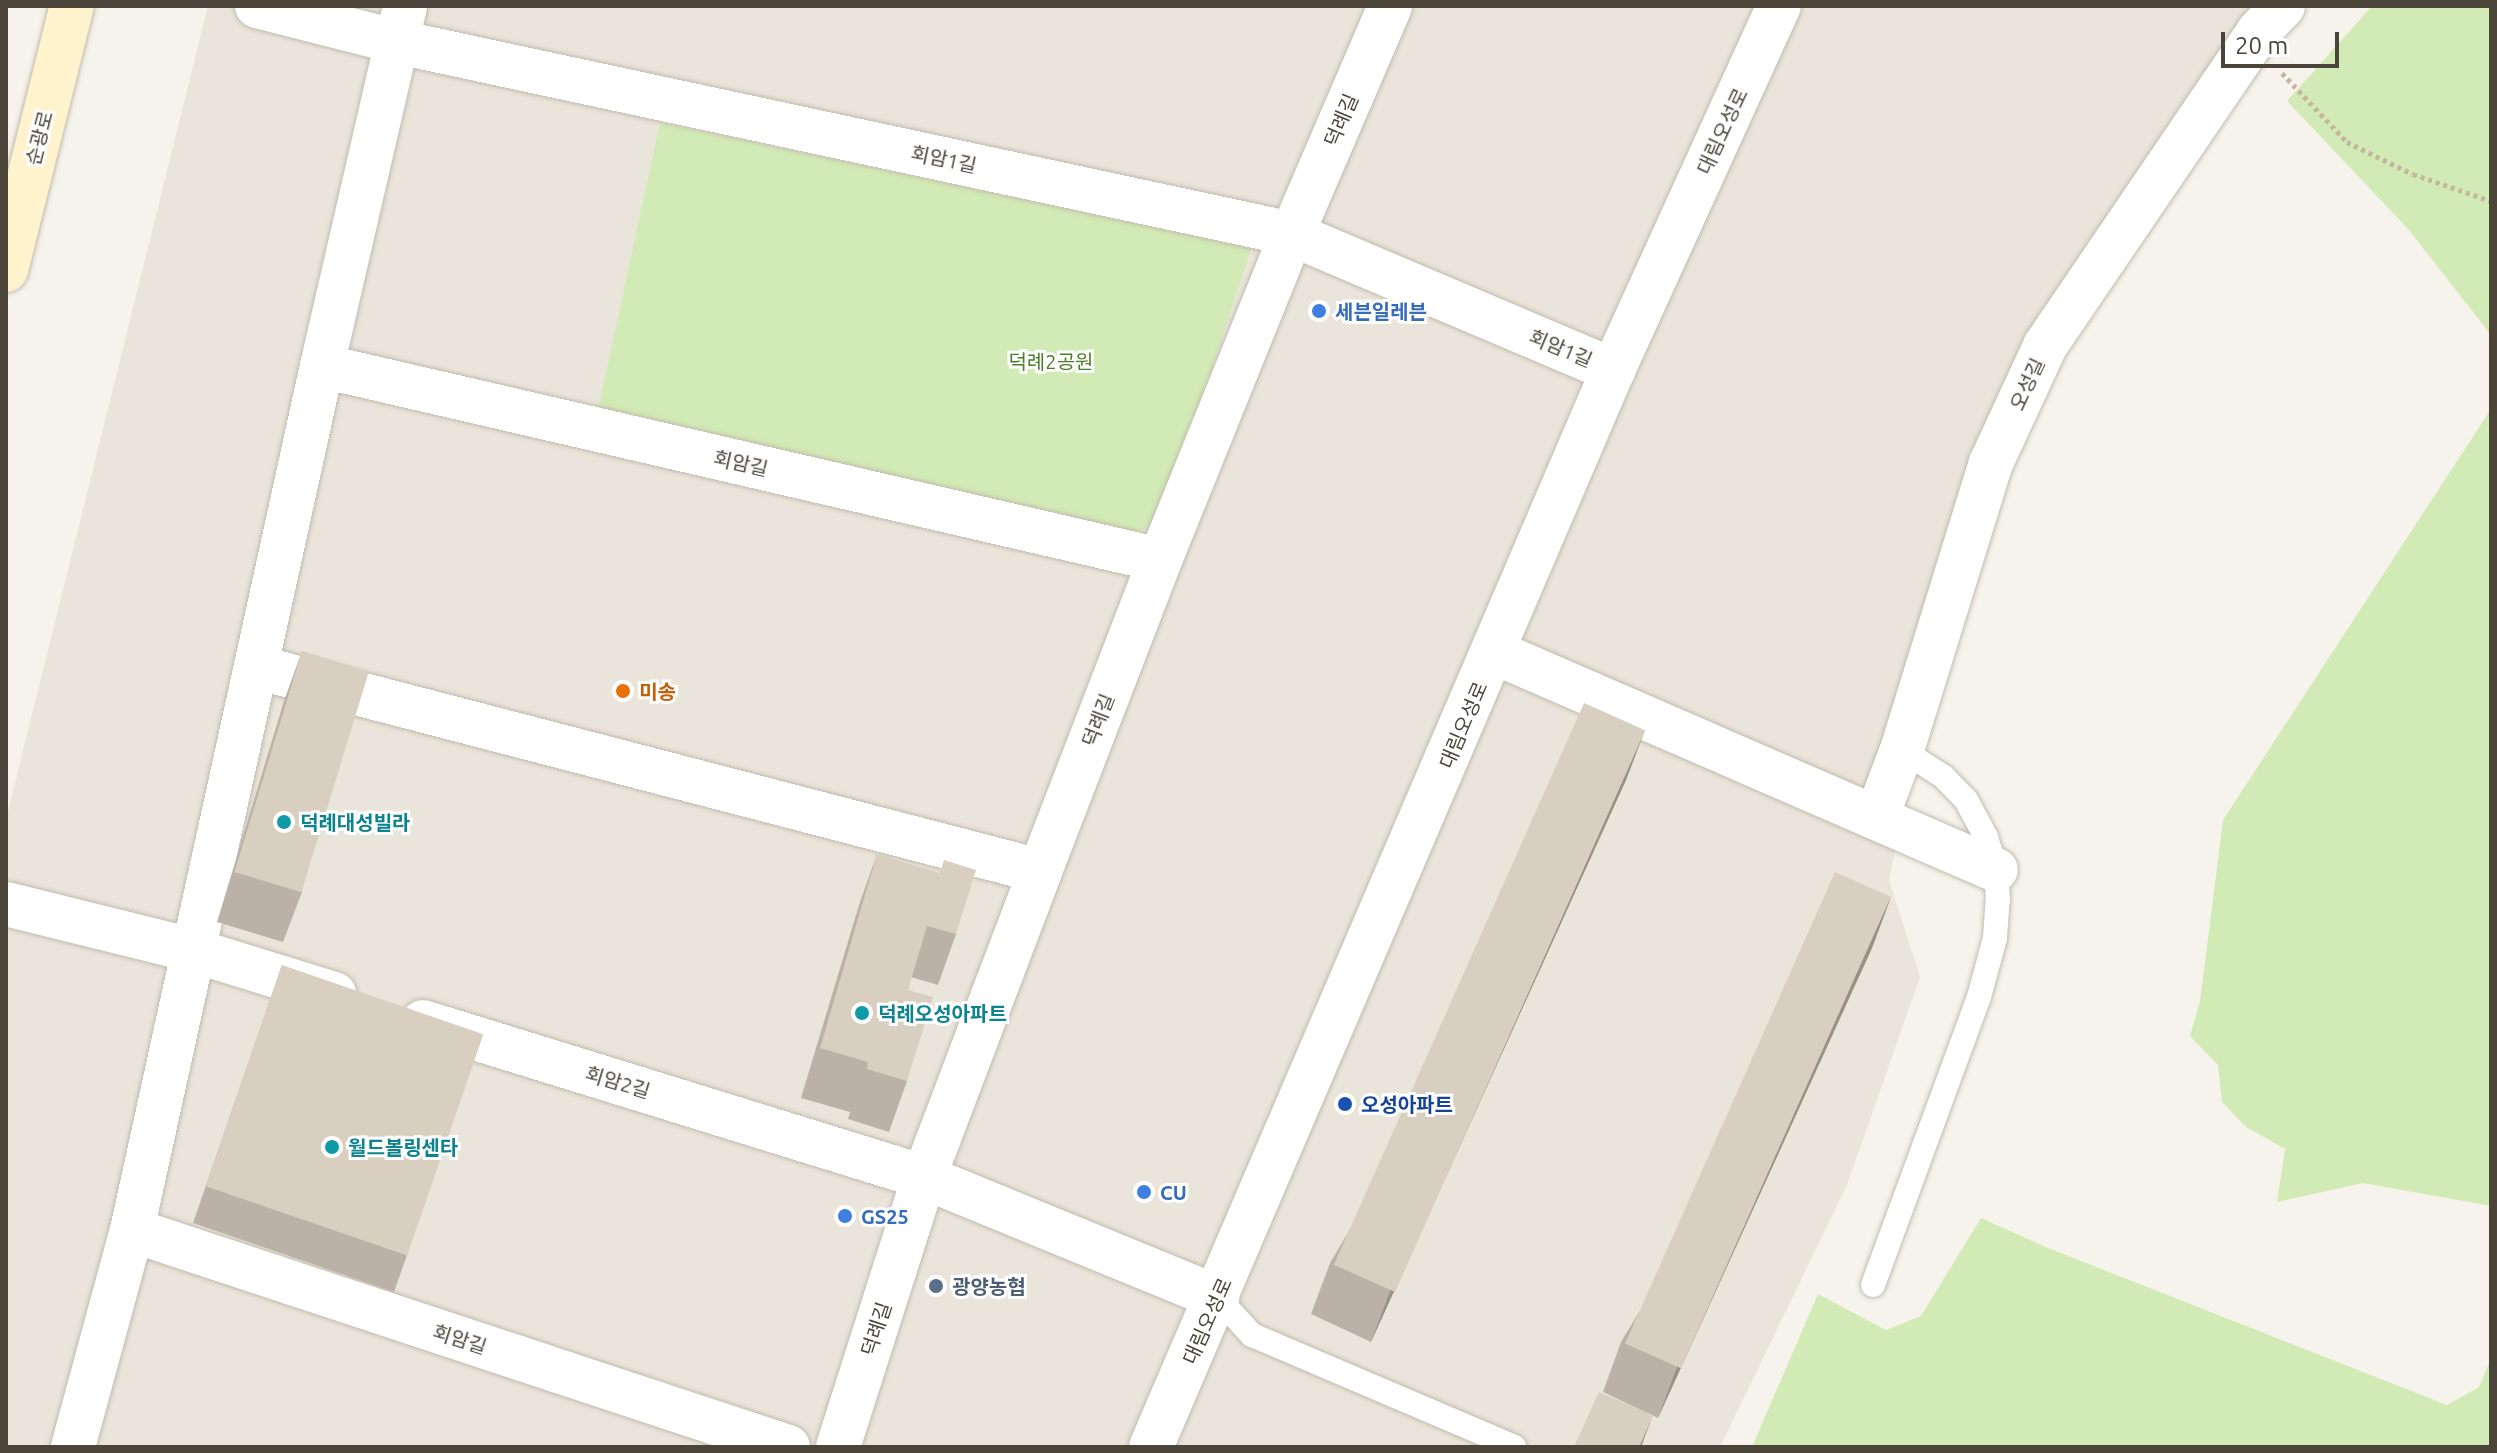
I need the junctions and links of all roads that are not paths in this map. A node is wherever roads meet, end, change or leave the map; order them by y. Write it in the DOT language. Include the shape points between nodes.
graph roads {
  1 [pos="72,6"];
  2 [pos="257,6"];
  3 [pos="1390,6"];
  4 [pos="1779,6"];
  5 [pos="2283,6"];
  6 [pos="402,24"];
  7 [pos="1292,234"];
  8 [pos="6,270"];
  9 [pos="322,366"];
  10 [pos="1613,370"];
  11 [pos="1160,560"];
  12 [pos="1494,652"];
  13 [pos="256,667"];
  14 [pos="1902,750"];
  15 [pos="1877,816"];
  16 [pos="1996,870"];
  17 [pos="1040,871"];
  18 [pos="6,904"];
  19 [pos="192,950"];
  20 [pos="924,1177"];
  21 [pos="132,1230"];
  22 [pos="1873,1285"];
  23 [pos="1217,1297"];
  24 [pos="73,1447"];
  25 [pos="788,1447"];
  26 [pos="838,1447"];
  27 [pos="1151,1447"];
  28 [pos="1514,1447"];
  1 -- 8 [label="main road, 순광로"];
  2 -- 6 [label="street, 회암1길"];
  3 -- 7 [label="street, 덕례길"];
  4 -- 10 [label="street, 대림오성로"];
  5 -- 14 [label="street, 오성길" via="2258,32 2045,346 1991,463"];
  6 -- 7 [label="street, 회암1길"];
  6 -- 9 [label="street"];
  7 -- 10 [label="street, 회암1길"];
  7 -- 11 [label="street, 덕례길"];
  9 -- 11 [label="street, 회암길"];
  9 -- 13 [label="street"];
  10 -- 12 [label="street, 대림오성로"];
  11 -- 17 [label="street, 덕례길"];
  12 -- 15 [label="street"];
  12 -- 23 [label="street, 대림오성로"];
  13 -- 17 [label="street"];
  13 -- 19 [label="street"];
  14 -- 15 [label="street, 오성길"];
  14 -- 16 [label="lane" via="1944,777 1966,800"];
  15 -- 16 [label="street"];
  16 -- 22 [label="lane" via="1995,938 1979,997"];
  17 -- 20 [label="street, 덕례길"];
  18 -- 19 [label="street, 회암2길"];
  19 -- 20 [label="street, 회암2길"];
  19 -- 21 [label="street"];
  20 -- 23 [label="street, 회암2길"];
  20 -- 26 [label="street, 덕례길"];
  21 -- 24 [label="street"];
  21 -- 25 [label="street, 회암길"];
  23 -- 27 [label="street, 대림오성로"];
  23 -- 28 [label="lane" via="1252,1335"];
}
